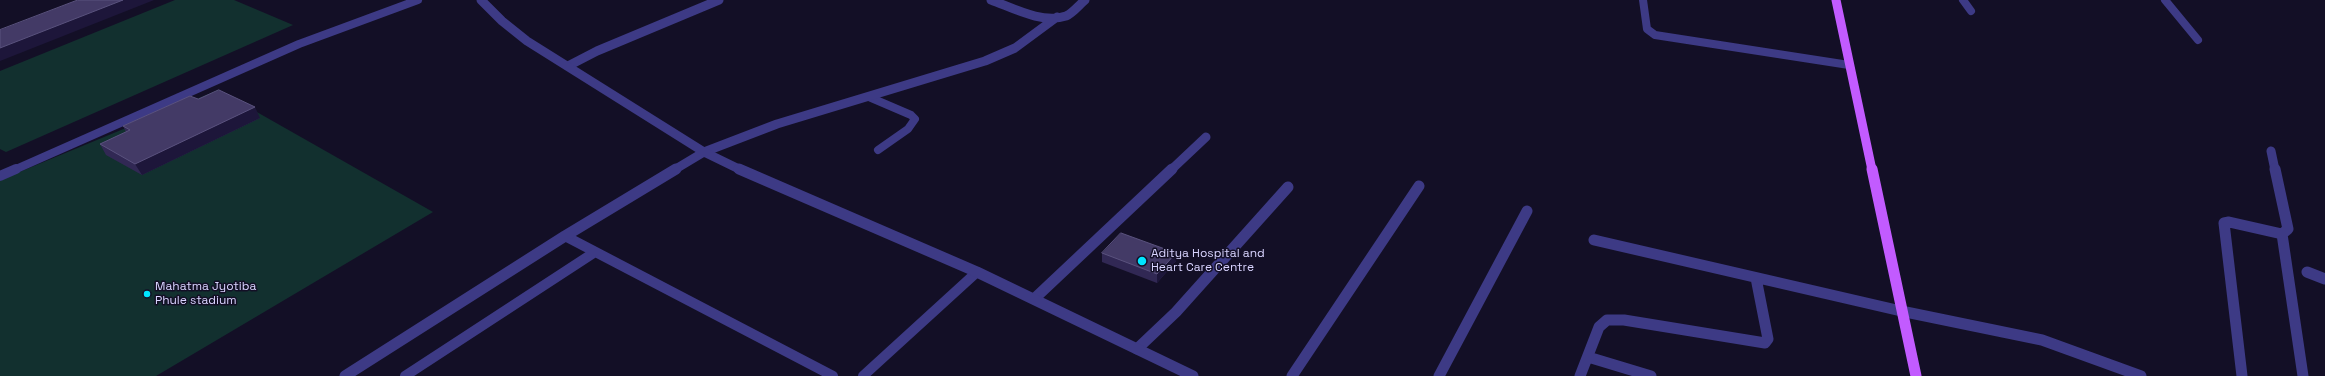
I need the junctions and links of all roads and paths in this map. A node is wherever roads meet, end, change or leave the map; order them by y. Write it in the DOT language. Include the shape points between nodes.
graph roads {
  1 [pos="418,0"];
  2 [pos="481,0"];
  3 [pos="719,0"];
  4 [pos="991,0"];
  5 [pos="1085,0"];
  6 [pos="1643,0"];
  7 [pos="1836,0"];
  8 [pos="1963,0"];
  9 [pos="2165,0"];
  10 [pos="1971,11"];
  11 [pos="1056,17"];
  12 [pos="2198,40"];
  13 [pos="568,66"];
  14 [pos="1849,66"];
  15 [pos="869,97"];
  16 [pos="1206,137"];
  17 [pos="878,150"];
  18 [pos="2271,151"];
  19 [pos="704,152"];
  20 [pos="0,176"];
  21 [pos="1419,186"];
  22 [pos="1288,187"];
  23 [pos="1527,211"];
  24 [pos="2282,234"];
  25 [pos="565,236"];
  26 [pos="1594,240"];
  27 [pos="595,252"];
  28 [pos="978,272"];
  29 [pos="2307,272"];
  30 [pos="1756,278"];
  31 [pos="2325,279"];
  32 [pos="1034,299"];
  33 [pos="1902,311"];
  34 [pos="1137,349"];
  35 [pos="1588,357"];
  36 [pos="345,376"];
  37 [pos="405,376"];
  38 [pos="833,376"];
  39 [pos="863,376"];
  40 [pos="1193,376"];
  41 [pos="1292,376"];
  42 [pos="1439,376"];
  43 [pos="1580,376"];
  44 [pos="1651,376"];
  45 [pos="1916,376"];
  46 [pos="2141,376"];
  47 [pos="2242,376"];
  48 [pos="2303,376"];
  1 -- 20 [label="lane" via="299,44"];
  2 -- 13 [label="street" via="517,33"];
  3 -- 13 [label="street" via="597,51"];
  4 -- 11 [label="street" via="1036,15"];
  5 -- 11 [label="street" via="1065,16"];
  6 -- 14 [label="lane" via="1647,29 1655,35"];
  7 -- 14 [label="main road"];
  8 -- 10 [label="lane"];
  9 -- 12 [label="lane"];
  11 -- 15 [label="street" via="1029,39 1000,56"];
  13 -- 19 [label="street"];
  14 -- 33 [label="main road"];
  15 -- 17 [label="lane" via="911,114 915,119 908,129"];
  15 -- 19 [label="street" via="755,132"];
  16 -- 32 [label="street"];
  18 -- 24 [label="street" via="2288,230"];
  19 -- 25 [label="street"];
  19 -- 28 [label="street" via="768,183"];
  21 -- 41 [label="street"];
  22 -- 34 [label="street" via="1176,312"];
  23 -- 42 [label="street"];
  24 -- 47 [label="street" via="2224,223"];
  24 -- 48 [label="street"];
  25 -- 27 [label="lane"];
  25 -- 36 [label="street"];
  26 -- 30 [label="street"];
  27 -- 37 [label="lane"];
  27 -- 38 [label="lane"];
  28 -- 32 [label="street"];
  28 -- 39 [label="lane"];
  29 -- 31 [label="street"];
  30 -- 33 [label="street"];
  30 -- 35 [label="street" via="1768,339 1765,343 1612,319 1602,322"];
  32 -- 34 [label="street"];
  33 -- 45 [label="main road"];
  33 -- 46 [label="street" via="2042,340"];
  34 -- 40 [label="street"];
  35 -- 43 [label="street"];
  35 -- 44 [label="street"];
}
